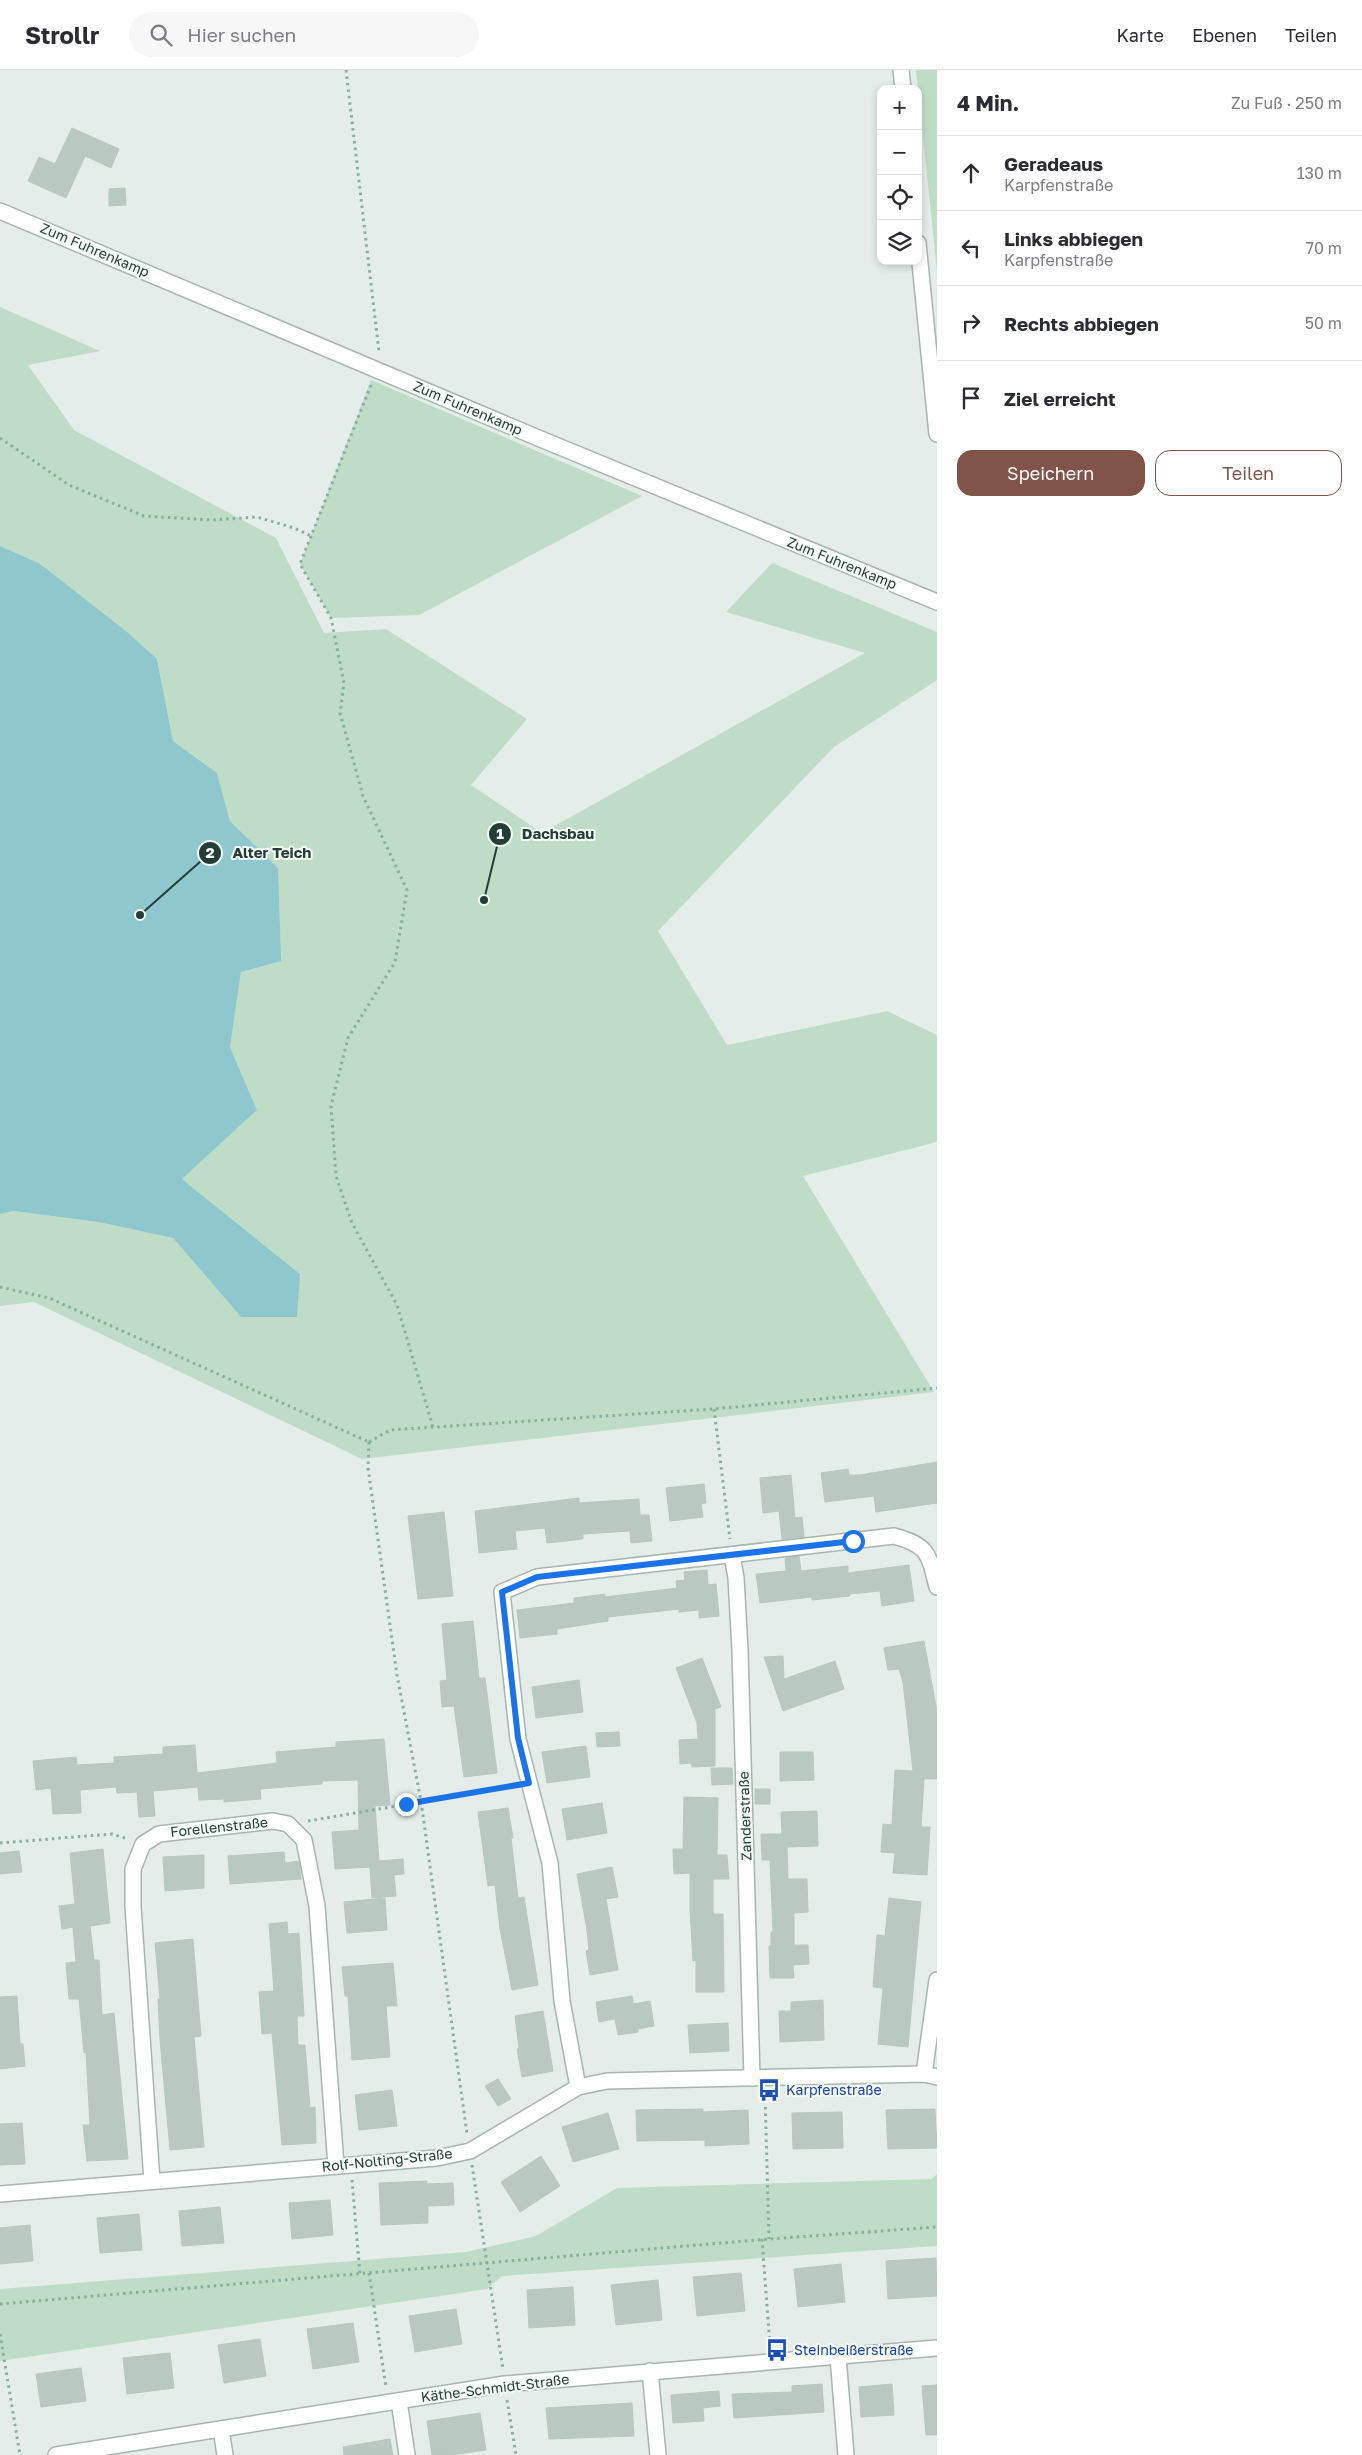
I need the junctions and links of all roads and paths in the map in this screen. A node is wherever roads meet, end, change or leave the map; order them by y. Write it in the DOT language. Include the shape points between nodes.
graph roads {
  1 [pos="346,70"];
  2 [pos="901,70"];
  3 [pos="903,85"];
  4 [pos="0,211"];
  5 [pos="920,265"];
  6 [pos="378,369"];
  7 [pos="937,434"];
  8 [pos="0,438"];
  9 [pos="311,536"];
  10 [pos="937,602"];
  11 [pos="0,1287"];
  12 [pos="937,1388"];
  13 [pos="714,1409"];
  14 [pos="433,1427"];
  15 [pos="369,1442"];
  16 [pos="732,1555"];
  17 [pos="937,1587"];
  18 [pos="529,1783"];
  19 [pos="421,1802"];
  20 [pos="288,1824"];
  21 [pos="0,1843"];
  22 [pos="143,1844"];
  23 [pos="937,1980"];
  24 [pos="930,2075"];
  25 [pos="758,2078"];
  26 [pos="578,2087"];
  27 [pos="470,2152"];
  28 [pos="343,2165"];
  29 [pos="152,2181"];
  30 [pos="0,2194"];
  31 [pos="937,2227"];
  32 [pos="762,2239"];
  33 [pos="769,2239"];
  34 [pos="487,2264"];
  35 [pos="360,2274"];
  36 [pos="369,2274"];
  37 [pos="0,2304"];
  38 [pos="0,2334"];
  39 [pos="937,2348"];
  40 [pos="838,2357"];
  41 [pos="771,2362"];
  42 [pos="650,2371"];
  43 [pos="505,2384"];
  44 [pos="394,2402"];
  45 [pos="221,2428"];
  46 [pos="20,2455"];
  47 [pos="56,2455"];
  48 [pos="225,2455"];
  49 [pos="408,2455"];
  50 [pos="516,2455"];
  51 [pos="658,2455"];
  52 [pos="846,2455"];
  1 -- 6 [label="path" via="379,354"];
  2 -- 3 [label="street"];
  4 -- 6 [label="street, Zum Fuhrenkamp"];
  5 -- 7 [label="street"];
  6 -- 9 [label="path"];
  6 -- 10 [label="street, Zum Fuhrenkamp"];
  8 -- 9 [label="path" via="69,485 144,516 214,520 257,517"];
  9 -- 14 [label="path" via="300,564 331,618 344,683 340,713 363,796 407,890 395,962 348,1038 331,1106 336,1176 352,1223 397,1305"];
  11 -- 15 [label="path" via="49,1298"];
  12 -- 13 [label="path"];
  13 -- 14 [label="path"];
  13 -- 16 [label="path"];
  14 -- 15 [label="path" via="390,1430"];
  15 -- 19 [label="path" via="368,1468 397,1675"];
  16 -- 17 [label="street" via="894,1536 914,1541 925,1550"];
  16 -- 18 [label="street" via="537,1577 502,1592 518,1738"];
  16 -- 25 [label="street, Zanderstraße" via="736,1578"];
  18 -- 19 [label="path"];
  18 -- 26 [label="street" via="550,1863 562,2001"];
  19 -- 20 [label="path"];
  19 -- 27 [label="path"];
  20 -- 22 [label="street, Forellenstraße" via="273,1821 159,1834"];
  20 -- 28 [label="street, Forellenstraße" via="304,1840 317,1906"];
  21 -- 22 [label="path" via="112,1834"];
  22 -- 29 [label="street" via="133,1869 133,1907"];
  23 -- 24 [label="street"];
  24 -- 25 [label="street, Rolf-Nolting-Straße"];
  25 -- 26 [label="street, Rolf-Nolting-Straße" via="607,2081"];
  25 -- 33 [label="path"];
  26 -- 27 [label="street, Rolf-Nolting-Straße"];
  27 -- 28 [label="street, Rolf-Nolting-Straße" via="437,2158"];
  27 -- 34 [label="path"];
  28 -- 29 [label="street, Rolf-Nolting-Straße"];
  28 -- 35 [label="path"];
  29 -- 30 [label="street, Rolf-Nolting-Straße"];
  31 -- 33 [label="path"];
  32 -- 33 [label="path"];
  32 -- 34 [label="path"];
  32 -- 41 [label="path"];
  34 -- 36 [label="path"];
  34 -- 43 [label="path"];
  35 -- 36 [label="path"];
  35 -- 37 [label="path"];
  36 -- 44 [label="path"];
  38 -- 46 [label="path"];
  39 -- 40 [label="street, Käthe-Schmidt-Straße"];
  40 -- 41 [label="street, Käthe-Schmidt-Straße"];
  40 -- 52 [label="street"];
  41 -- 42 [label="street, Käthe-Schmidt-Straße"];
  42 -- 43 [label="street, Käthe-Schmidt-Straße"];
  42 -- 51 [label="street"];
  43 -- 44 [label="street, Käthe-Schmidt-Straße"];
  43 -- 50 [label="path"];
  44 -- 45 [label="street, Käthe-Schmidt-Straße"];
  44 -- 49 [label="street"];
  45 -- 47 [label="street, Käthe-Schmidt-Straße"];
  45 -- 48 [label="street"];
}
